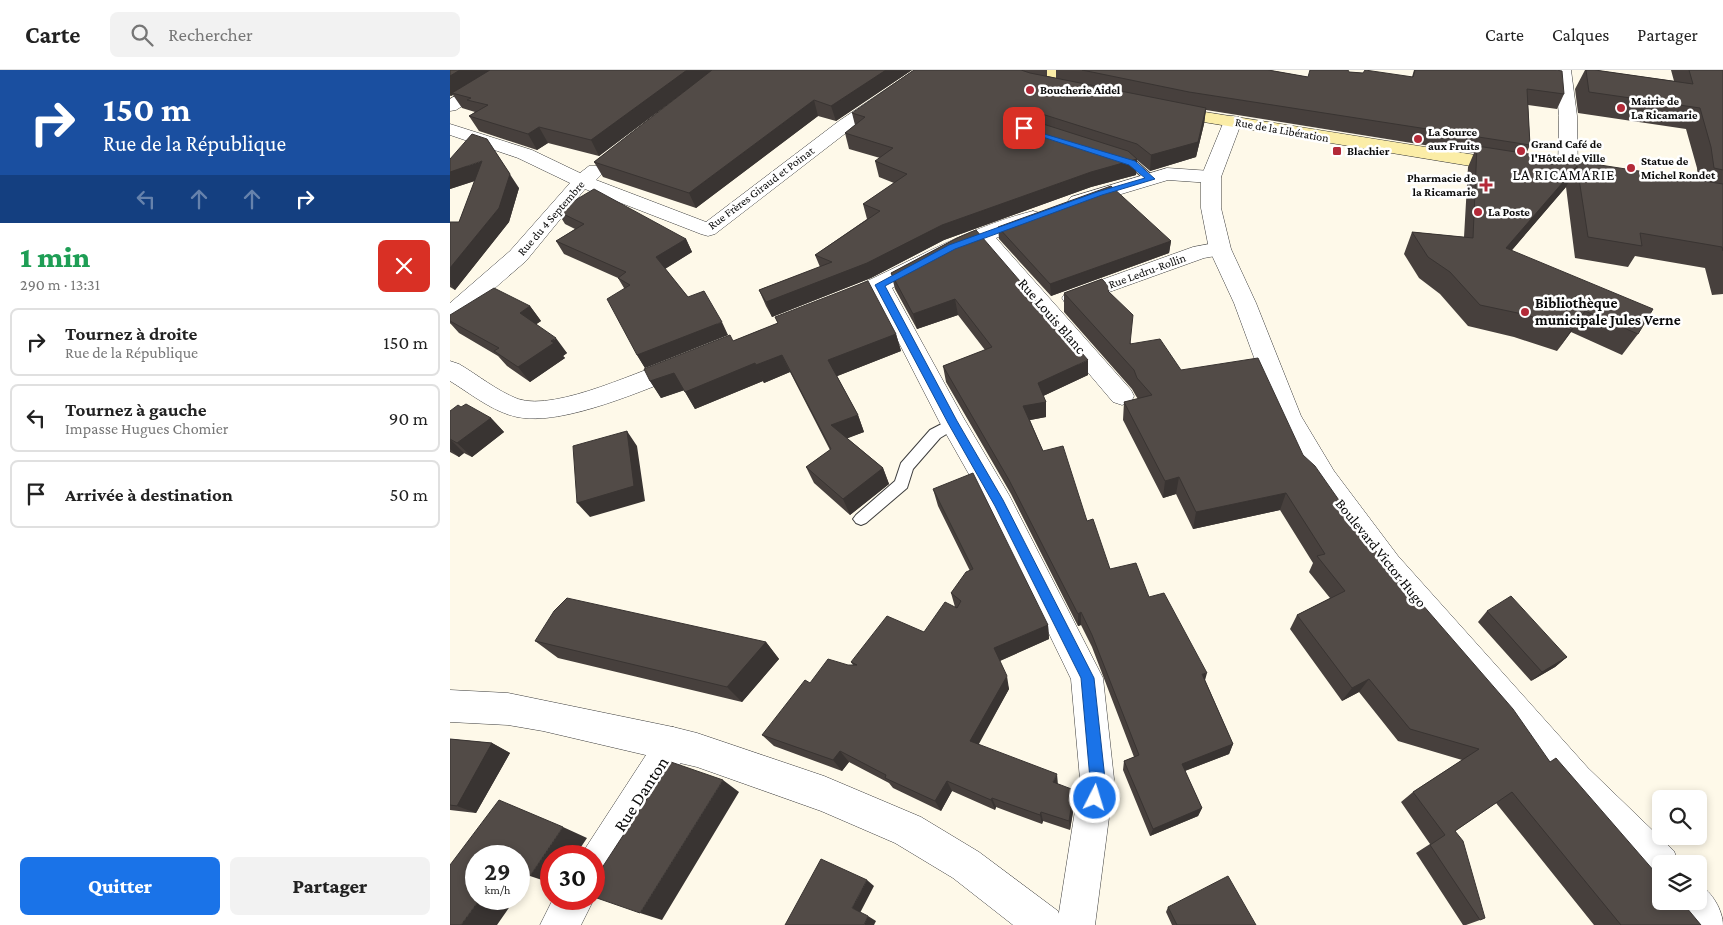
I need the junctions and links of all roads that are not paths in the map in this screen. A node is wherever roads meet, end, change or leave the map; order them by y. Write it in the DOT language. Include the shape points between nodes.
graph roads {
  1 [pos="510,70"];
  2 [pos="926,70"];
  3 [pos="1563,70"];
  4 [pos="1054,76"];
  5 [pos="1077,90"];
  6 [pos="451,104"];
  7 [pos="1148,107"];
  8 [pos="1233,121"];
  9 [pos="450,129"];
  10 [pos="1105,154"];
  11 [pos="612,157"];
  12 [pos="1526,169"];
  13 [pos="1568,176"];
  14 [pos="1211,177"];
  15 [pos="1151,179"];
  16 [pos="582,181"];
  17 [pos="982,236"];
  18 [pos="1220,249"];
  19 [pos="880,285"];
  20 [pos="1046,308"];
  21 [pos="814,313"];
  22 [pos="450,315"];
  23 [pos="705,357"];
  24 [pos="450,370"];
  25 [pos="1122,396"];
  26 [pos="953,423"];
  27 [pos="861,519"];
  28 [pos="450,706"];
  29 [pos="673,744"];
  30 [pos="605,851"];
  31 [pos="1652,855"];
  32 [pos="568,910"];
  33 [pos="1697,910"];
  34 [pos="558,925"];
  35 [pos="1044,925"];
  36 [pos="1076,925"];
  37 [pos="1708,925"];
  1 -- 6 [label="street"];
  2 -- 16 [label="street, Rue Frères Giraud et Poinat" via="845,125 708,230"];
  3 -- 13 [label="street" via="1568,116"];
  4 -- 5 [label="main road"];
  7 -- 8 [label="main road, Rue de la Libération"];
  8 -- 12 [label="main road, Rue de la Libération"];
  8 -- 14 [label="street, Boulevard Victor Hugo"];
  9 -- 16 [label="street" via="525,154"];
  10 -- 15 [label="lane" via="1132,163"];
  11 -- 16 [label="street, Rue du 4 Septembre"];
  14 -- 15 [label="street" via="1167,174"];
  14 -- 18 [label="street, Boulevard Victor Hugo" via="1211,208"];
  15 -- 17 [label="street" via="1099,193"];
  16 -- 22 [label="street, Rue du 4 Septembre" via="518,256"];
  17 -- 19 [label="street" via="952,247"];
  17 -- 20 [label="street, Rue Louis Blanc"];
  18 -- 20 [label="street, Rue Ledru-Rollin" via="1200,252"];
  18 -- 31 [label="street, Boulevard Victor Hugo" via="1245,303 1289,417 1332,493 1388,565 1576,780"];
  19 -- 21 [label="street"];
  19 -- 26 [label="street"];
  20 -- 25 [label="street, Rue Louis Blanc"];
  23 -- 24 [label="street" via="616,390 536,411 517,408"];
  26 -- 27 [label="lane" via="935,434 906,467 902,484"];
  26 -- 36 [label="street" via="999,503 1087,678 1097,779"];
  28 -- 29 [label="street" via="508,709"];
  29 -- 30 [label="street, Rue Danton"];
  29 -- 35 [label="street" via="824,794 908,830 966,865"];
  32 -- 34 [label="street"];
  33 -- 37 [label="street"];
}
